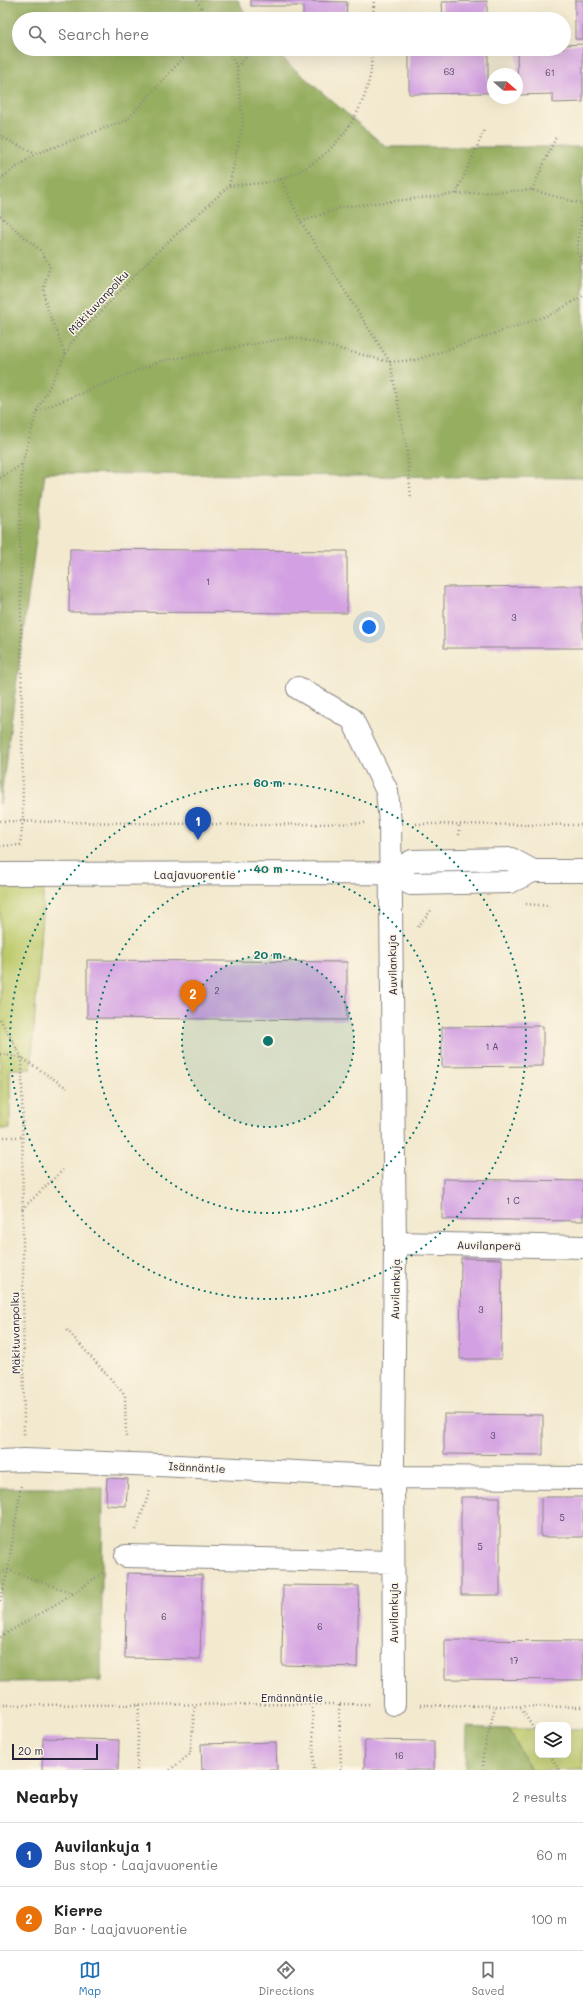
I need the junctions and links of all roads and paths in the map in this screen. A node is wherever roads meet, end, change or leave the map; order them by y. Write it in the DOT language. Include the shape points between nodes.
graph roads {
  1 [pos="197,0"];
  2 [pos="374,0"];
  3 [pos="203,12"];
  4 [pos="373,12"];
  5 [pos="185,56"];
  6 [pos="230,56"];
  7 [pos="247,56"];
  8 [pos="372,56"];
  9 [pos="237,67"];
  10 [pos="484,131"];
  11 [pos="0,136"];
  12 [pos="556,137"];
  13 [pos="35,154"];
  14 [pos="0,179"];
  15 [pos="281,179"];
  16 [pos="229,186"];
  17 [pos="532,190"];
  18 [pos="456,194"];
  19 [pos="583,204"];
  20 [pos="0,216"];
  21 [pos="301,222"];
  22 [pos="583,264"];
  23 [pos="583,296"];
  24 [pos="65,355"];
  25 [pos="390,362"];
  26 [pos="37,411"];
  27 [pos="22,464"];
  28 [pos="0,478"];
  29 [pos="411,498"];
  30 [pos="298,688"];
  31 [pos="23,820"];
  32 [pos="0,821"];
  33 [pos="390,823"];
  34 [pos="583,825"];
  35 [pos="0,846"];
  36 [pos="583,871"];
  37 [pos="391,873"];
  38 [pos="0,874"];
  39 [pos="0,1019"];
  40 [pos="0,1054"];
  41 [pos="22,1058"];
  42 [pos="67,1088"];
  43 [pos="0,1137"];
  44 [pos="22,1137"];
  45 [pos="63,1170"];
  46 [pos="22,1209"];
  47 [pos="396,1243"];
  48 [pos="583,1247"];
  49 [pos="67,1330"];
  50 [pos="24,1460"];
  51 [pos="0,1461"];
  52 [pos="126,1464"];
  53 [pos="159,1465"];
  54 [pos="393,1477"];
  55 [pos="583,1478"];
  56 [pos="126,1556"];
  57 [pos="393,1562"];
  58 [pos="8,1570"];
  59 [pos="0,1574"];
  60 [pos="73,1594"];
  61 [pos="0,1601"];
  62 [pos="0,1637"];
  63 [pos="312,1704"];
  64 [pos="339,1704"];
  65 [pos="394,1704"];
  66 [pos="0,1705"];
  67 [pos="139,1705"];
  68 [pos="195,1705"];
  69 [pos="495,1707"];
  70 [pos="583,1707"];
  71 [pos="520,1708"];
  72 [pos="535,1731"];
  73 [pos="552,1758"];
  74 [pos="137,1770"];
  75 [pos="170,1770"];
  76 [pos="314,1770"];
  77 [pos="341,1770"];
  78 [pos="483,1770"];
  79 [pos="559,1770"];
  1 -- 3 [label="path"];
  2 -- 4 [label="path"];
  5 -- 13 [label="path" via="127,120"];
  6 -- 9 [label="path"];
  7 -- 9 [label="path"];
  8 -- 15 [label="path" via="370,79 360,108 343,136 312,164"];
  9 -- 16 [label="path" via="244,123"];
  10 -- 18 [label="path"];
  11 -- 13 [label="path"];
  12 -- 17 [label="path"];
  13 -- 14 [label="path"];
  15 -- 16 [label="path"];
  15 -- 21 [label="path"];
  16 -- 24 [label="path, Mäkituvanpolku" via="158,251 72,342"];
  17 -- 18 [label="path"];
  17 -- 19 [label="path"];
  18 -- 21 [label="path" via="342,207"];
  19 -- 22 [label="path" via="577,252"];
  20 -- 24 [label="path" via="42,251 50,266 44,290 48,309 61,338"];
  21 -- 25 [label="path"];
  23 -- 25 [label="path" via="544,317 416,360"];
  24 -- 26 [label="path, Mäkituvanpolku"];
  25 -- 26 [label="path" via="293,337 161,361"];
  25 -- 29 [label="path" via="407,451"];
  26 -- 27 [label="path, Mäkituvanpolku"];
  27 -- 28 [label="path"];
  27 -- 31 [label="path, Mäkituvanpolku" via="20,530"];
  30 -- 33 [label="street, Auvilankuja" via="352,719 387,791"];
  31 -- 32 [label="path"];
  31 -- 33 [label="path" via="259,825"];
  31 -- 35 [label="path, Mäkituvanpolku" via="20,845"];
  33 -- 34 [label="path"];
  33 -- 37 [label="street, Auvilankuja"];
  36 -- 37 [label="street, Laajavuorentie" via="534,871 510,882 411,884"];
  37 -- 38 [label="street, Laajavuorentie"];
  37 -- 47 [label="street, Auvilankuja"];
  39 -- 41 [label="path, Mäkituvanpolku"];
  40 -- 41 [label="path"];
  41 -- 42 [label="path"];
  41 -- 44 [label="path, Mäkituvanpolku"];
  43 -- 44 [label="path"];
  44 -- 46 [label="path, Mäkituvanpolku"];
  45 -- 46 [label="path"];
  46 -- 50 [label="path, Mäkituvanpolku"];
  47 -- 48 [label="street, Auvilanperä"];
  47 -- 54 [label="street, Auvilankuja"];
  49 -- 52 [label="path" via="125,1395"];
  50 -- 51 [label="street, Isännäntie"];
  50 -- 52 [label="street, Isännäntie"];
  50 -- 58 [label="path, Mäkituvanpolku"];
  52 -- 53 [label="street, Isännäntie"];
  53 -- 54 [label="street, Isännäntie"];
  53 -- 56 [label="path"];
  54 -- 55 [label="street, Isännäntie"];
  54 -- 57 [label="street, Auvilankuja"];
  56 -- 57 [label="street"];
  56 -- 60 [label="path"];
  57 -- 65 [label="street, Auvilankuja"];
  58 -- 59 [label="path"];
  58 -- 60 [label="path"];
  58 -- 61 [label="path, Mäkituvanpolku"];
  60 -- 62 [label="path"];
  63 -- 64 [label="path, Emännäntie"];
  63 -- 68 [label="path, Emännäntie"];
  63 -- 76 [label="path"];
  64 -- 65 [label="path, Emännäntie"];
  64 -- 77 [label="path"];
  65 -- 69 [label="path, Emännäntie"];
  66 -- 67 [label="path, Emännäntie"];
  67 -- 68 [label="path, Emännäntie"];
  67 -- 74 [label="path"];
  68 -- 75 [label="path" via="190,1754"];
  69 -- 71 [label="path, Emännäntie"];
  69 -- 78 [label="path" via="483,1755"];
  70 -- 71 [label="path, Emännäntie"];
  71 -- 72 [label="path"];
  73 -- 79 [label="path"];
}
